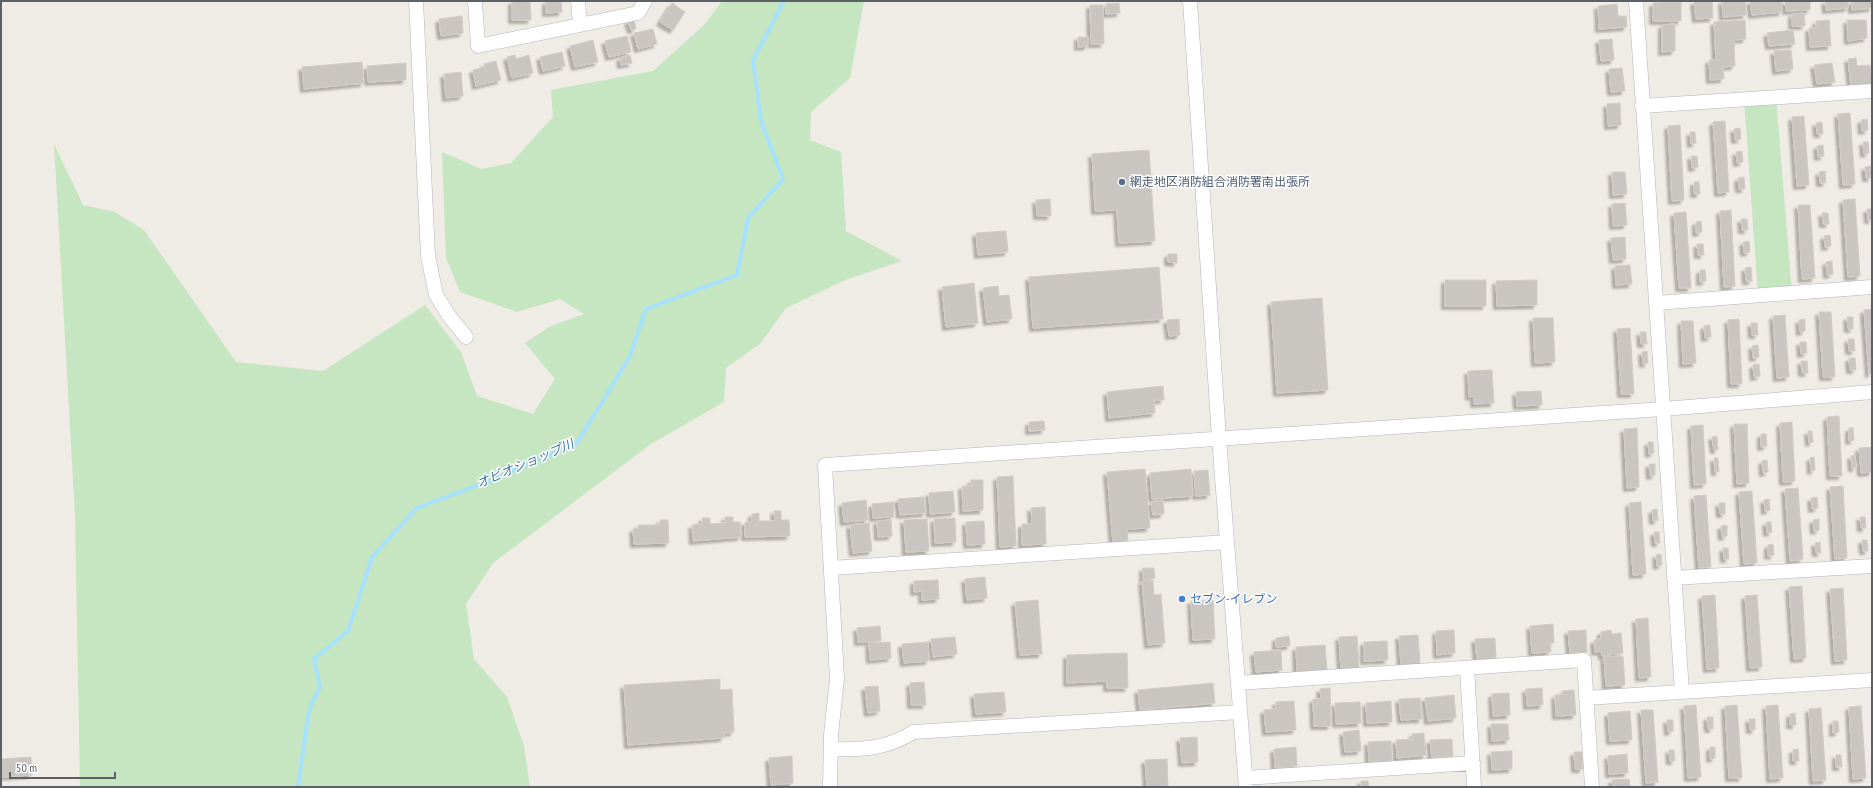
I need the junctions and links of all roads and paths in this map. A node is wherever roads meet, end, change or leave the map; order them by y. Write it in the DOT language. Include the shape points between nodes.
graph roads {
  1 [pos="416,1"];
  2 [pos="475,1"];
  3 [pos="578,1"];
  4 [pos="645,1"];
  5 [pos="1190,1"];
  6 [pos="1636,1"];
  7 [pos="580,25"];
  8 [pos="1872,91"];
  9 [pos="1642,106"];
  10 [pos="1872,287"];
  11 [pos="1656,303"];
  12 [pos="466,337"];
  13 [pos="1872,392"];
  14 [pos="1662,409"];
  15 [pos="1219,438"];
  16 [pos="1227,542"];
  17 [pos="1872,566"];
  18 [pos="831,568"];
  19 [pos="1674,578"];
  20 [pos="1467,668"];
  21 [pos="1872,680"];
  22 [pos="1238,683"];
  23 [pos="1682,692"];
  24 [pos="1586,698"];
  25 [pos="1240,712"];
  26 [pos="831,749"];
  27 [pos="1473,762"];
  28 [pos="1246,783"];
  29 [pos="830,787"];
  30 [pos="1474,787"];
  31 [pos="1592,787"];
  1 -- 12 [label="street" via="428,256 436,295"];
  2 -- 7 [label="street" via="478,46"];
  3 -- 7 [label="street"];
  4 -- 7 [label="street" via="638,13"];
  5 -- 15 [label="street"];
  6 -- 9 [label="street"];
  8 -- 9 [label="street"];
  9 -- 11 [label="street"];
  10 -- 11 [label="street"];
  11 -- 14 [label="street"];
  13 -- 14 [label="street"];
  14 -- 15 [label="street"];
  14 -- 19 [label="street"];
  15 -- 16 [label="street"];
  15 -- 18 [label="street" via="826,465"];
  16 -- 18 [label="street"];
  16 -- 22 [label="street"];
  17 -- 19 [label="street"];
  18 -- 26 [label="street" via="837,678"];
  19 -- 23 [label="street"];
  20 -- 22 [label="street"];
  20 -- 24 [label="street" via="1584,660"];
  20 -- 27 [label="street"];
  21 -- 23 [label="street"];
  22 -- 25 [label="street"];
  23 -- 24 [label="street"];
  24 -- 31 [label="street"];
  25 -- 26 [label="street" via="913,732 898,741 860,750"];
  25 -- 28 [label="street"];
  26 -- 29 [label="street"];
  27 -- 28 [label="street"];
  27 -- 30 [label="street"];
}
